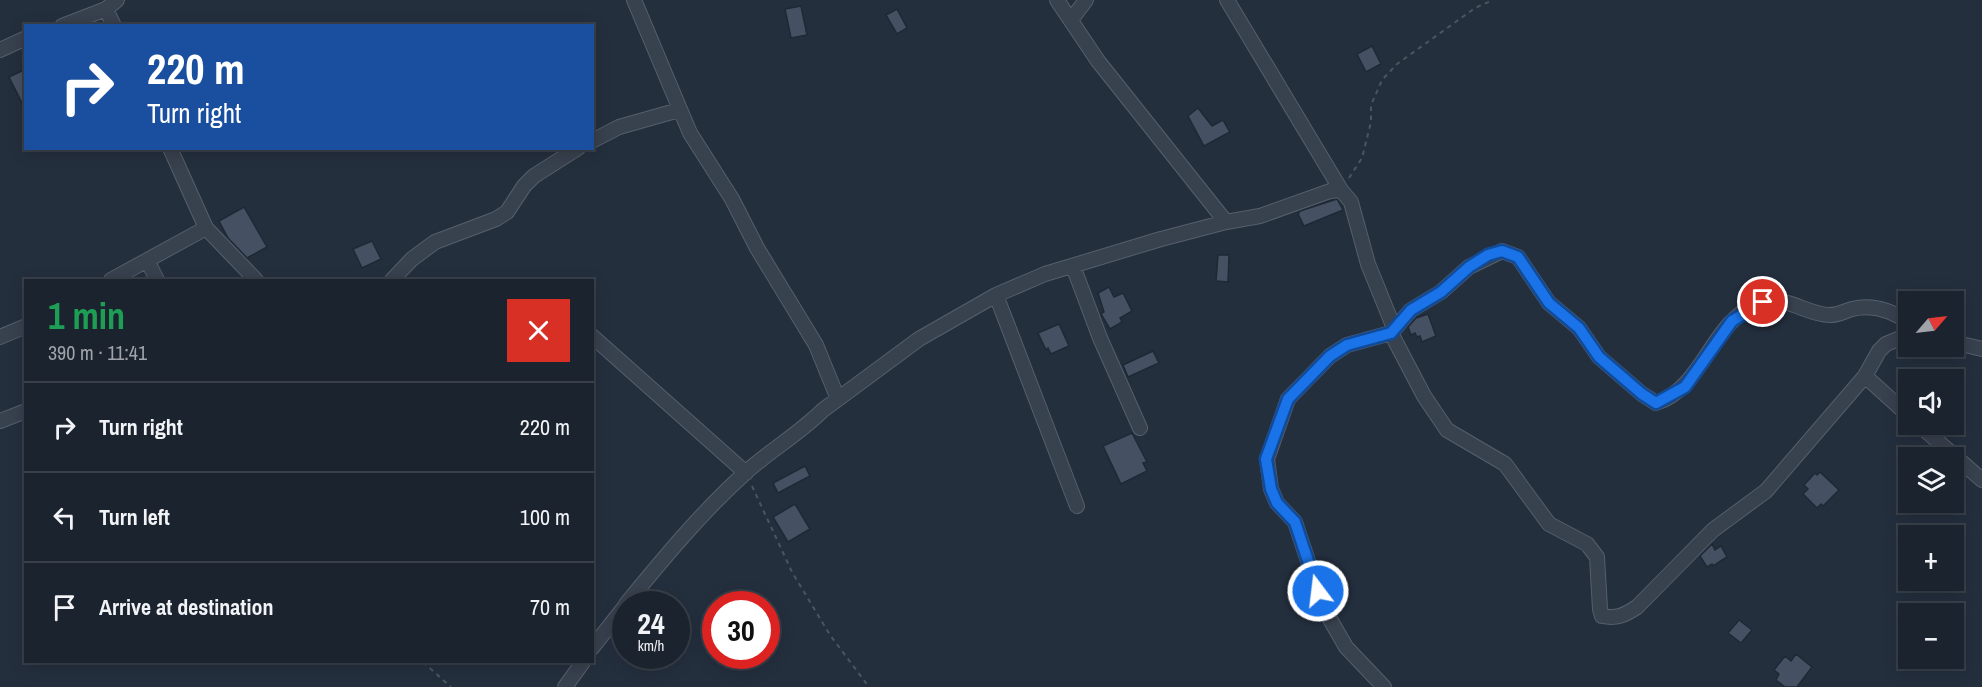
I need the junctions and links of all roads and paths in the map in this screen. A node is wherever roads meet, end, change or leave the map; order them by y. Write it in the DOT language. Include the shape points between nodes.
graph roads {
  1 [pos="634,0"];
  2 [pos="1057,0"];
  3 [pos="1086,0"];
  4 [pos="1227,0"];
  5 [pos="1493,0"];
  6 [pos="111,5"];
  7 [pos="1071,20"];
  8 [pos="67,24"];
  9 [pos="114,24"];
  10 [pos="24,39"];
  11 [pos="0,50"];
  12 [pos="679,110"];
  13 [pos="594,140"];
  14 [pos="171,150"];
  15 [pos="575,150"];
  16 [pos="1341,190"];
  17 [pos="1226,222"];
  18 [pos="206,228"];
  19 [pos="148,262"];
  20 [pos="1073,266"];
  21 [pos="113,279"];
  22 [pos="156,279"];
  23 [pos="255,279"];
  24 [pos="393,279"];
  25 [pos="996,295"];
  26 [pos="1898,316"];
  27 [pos="24,327"];
  28 [pos="1393,331"];
  29 [pos="0,337"];
  30 [pos="594,338"];
  31 [pos="1898,339"];
  32 [pos="1964,345"];
  33 [pos="1982,349"];
  34 [pos="1865,376"];
  35 [pos="838,399"];
  36 [pos="1898,406"];
  37 [pos="24,412"];
  38 [pos="0,421"];
  39 [pos="1140,428"];
  40 [pos="1931,435"];
  41 [pos="746,473"];
  42 [pos="1982,480"];
  43 [pos="1077,506"];
  44 [pos="637,591"];
  45 [pos="612,623"];
  46 [pos="594,645"];
  47 [pos="424,663"];
  48 [pos="582,663"];
  49 [pos="451,687"];
  50 [pos="565,687"];
  51 [pos="869,687"];
  52 [pos="1384,687"];
  1 -- 12 [label="street"];
  2 -- 7 [label="street"];
  3 -- 7 [label="street"];
  4 -- 16 [label="street"];
  5 -- 16 [label="path" via="1475,8 1397,64 1382,80 1371,105 1362,158"];
  6 -- 8 [label="street"];
  6 -- 9 [label="street"];
  7 -- 17 [label="street" via="1098,61"];
  10 -- 11 [label="street"];
  12 -- 13 [label="street" via="620,127"];
  12 -- 35 [label="street" via="816,345"];
  14 -- 18 [label="street"];
  15 -- 24 [label="street" via="529,181 507,212 435,242"];
  16 -- 17 [label="street" via="1330,190 1260,216"];
  16 -- 28 [label="street" via="1351,202 1368,264"];
  17 -- 20 [label="street"];
  18 -- 19 [label="street"];
  18 -- 23 [label="street"];
  19 -- 21 [label="street"];
  19 -- 22 [label="street"];
  20 -- 25 [label="street"];
  20 -- 39 [label="street"];
  25 -- 35 [label="street" via="919,339"];
  25 -- 43 [label="street"];
  26 -- 28 [label="street" via="1872,308 1822,315 1783,301 1763,302 1732,321 1685,387 1656,403 1599,357 1579,328 1549,303 1518,257 1502,251 1469,267 1441,292 1411,310"];
  27 -- 29 [label="street"];
  28 -- 34 [label="street" via="1424,396 1447,430 1505,464 1549,524 1572,534 1597,557 1600,609 1602,616 1613,619 1637,607 1713,530 1766,491"];
  28 -- 52 [label="street" via="1347,345 1311,375 1288,399 1266,459 1271,489 1277,503 1295,522 1331,621 1346,647"];
  30 -- 41 [label="street"];
  31 -- 34 [label="street" via="1879,351"];
  32 -- 33 [label="street"];
  34 -- 36 [label="street"];
  35 -- 41 [label="street"];
  37 -- 38 [label="street"];
  40 -- 42 [label="street"];
  41 -- 44 [label="street" via="682,535"];
  41 -- 51 [label="path" via="792,572 830,635"];
  45 -- 46 [label="street"];
  47 -- 49 [label="path"];
  48 -- 50 [label="street"];
}
